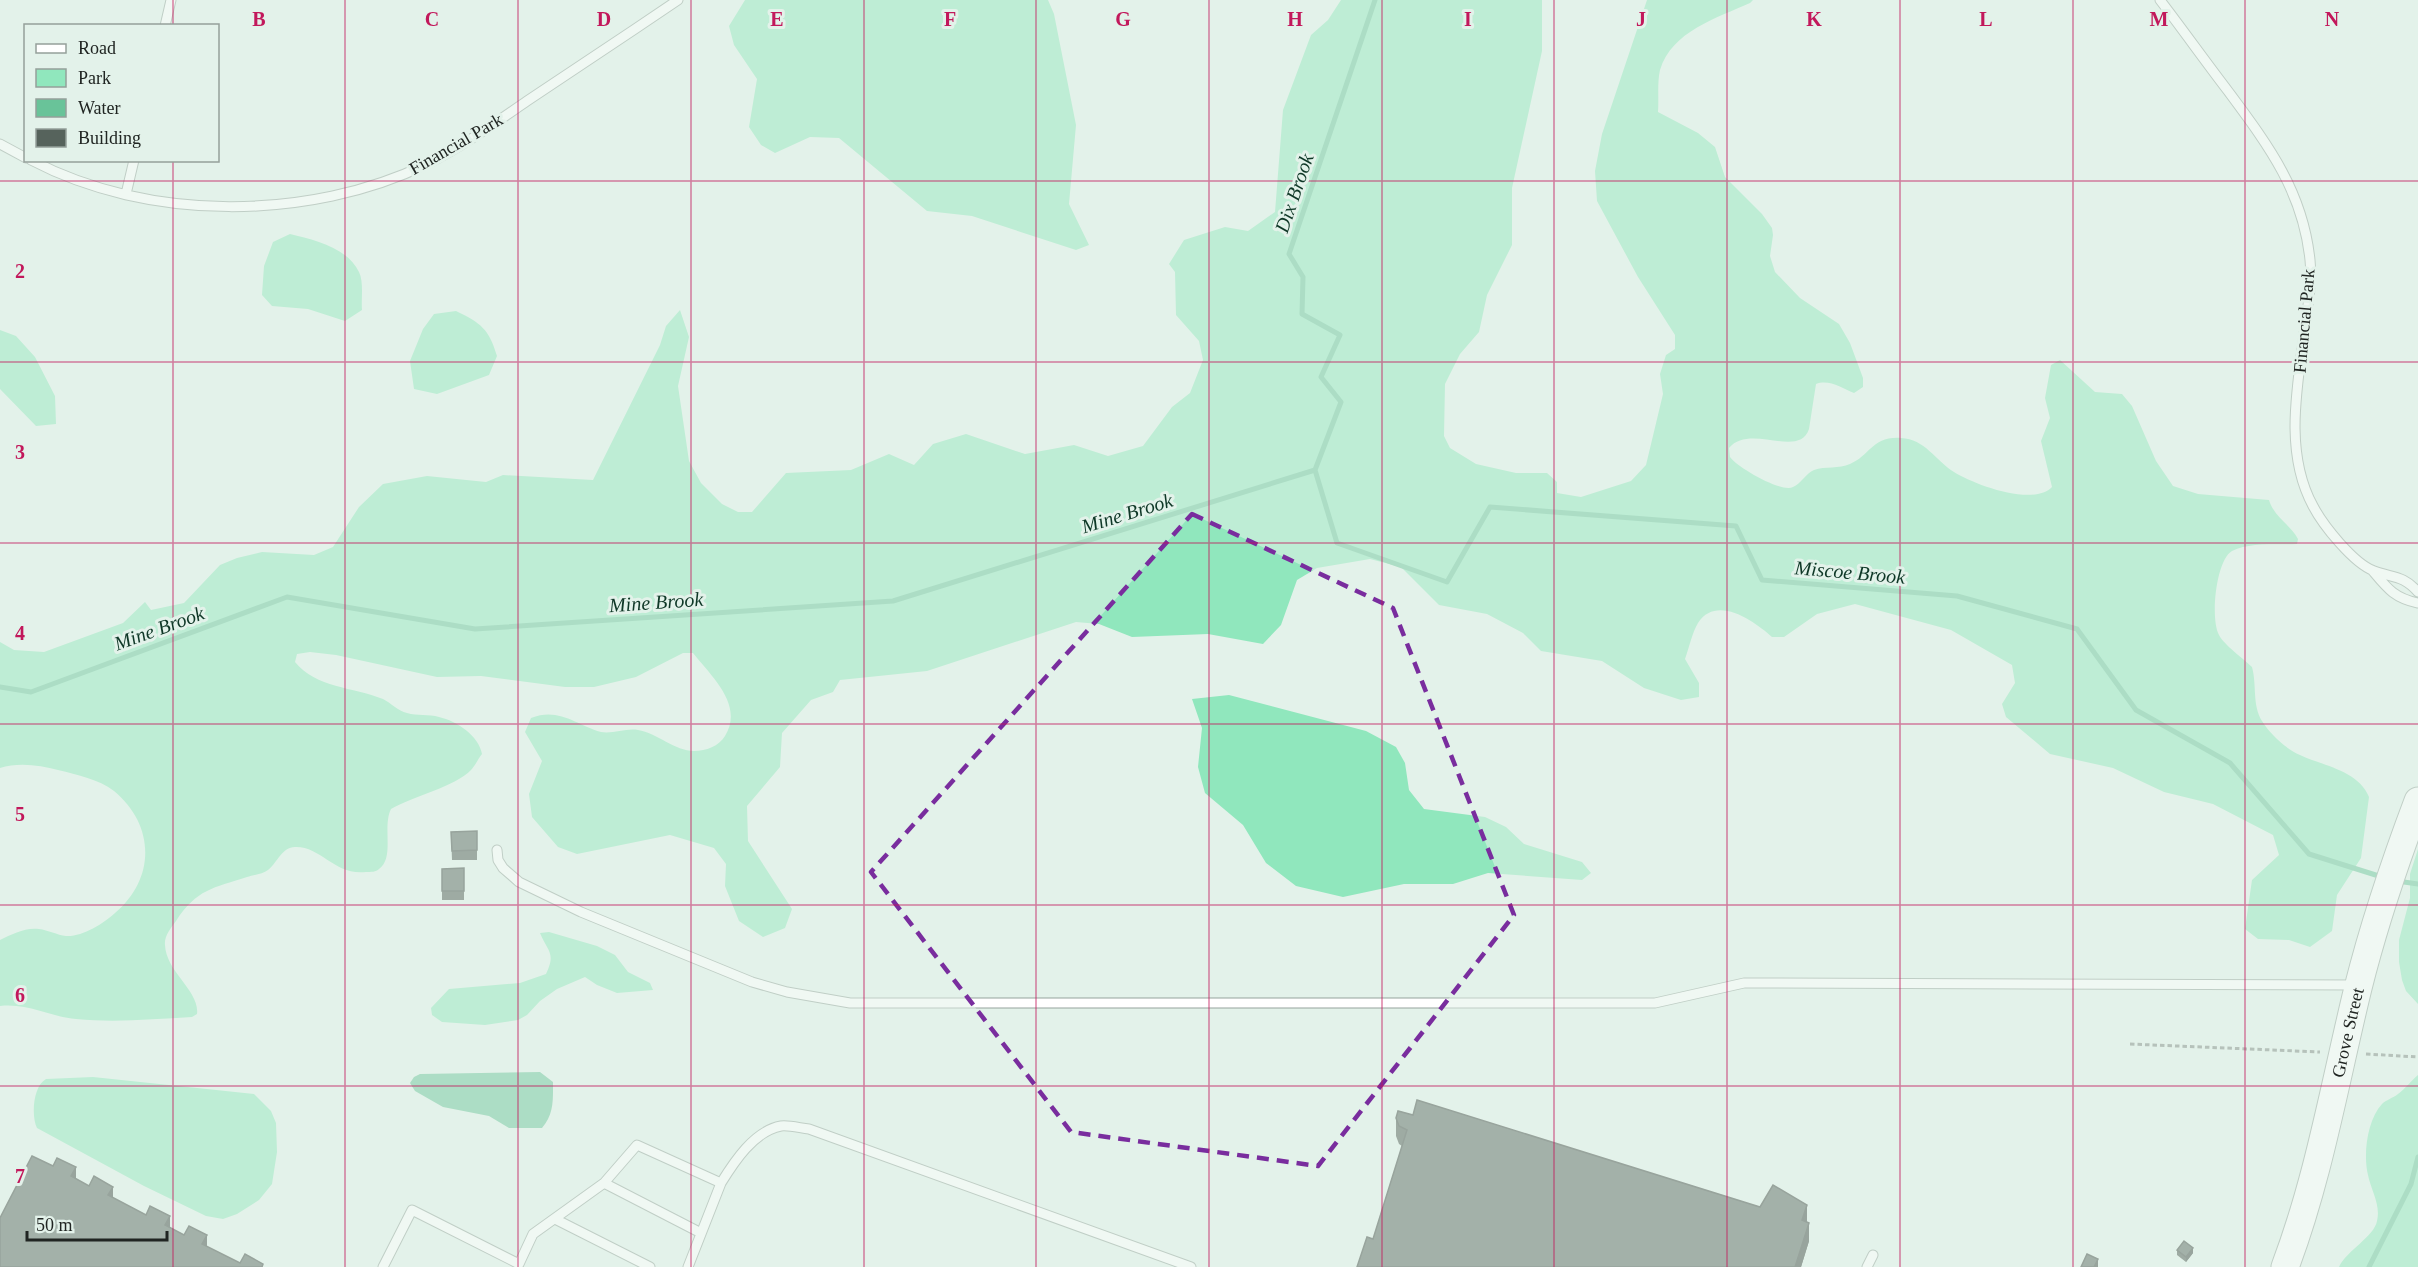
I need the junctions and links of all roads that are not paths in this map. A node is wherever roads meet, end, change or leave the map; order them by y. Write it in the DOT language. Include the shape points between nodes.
graph roads {
  1 [pos="171,0"];
  2 [pos="678,0"];
  3 [pos="2160,0"];
  4 [pos="165,24"];
  5 [pos="0,144"];
  6 [pos="24,157"];
  7 [pos="35,162"];
  8 [pos="134,162"];
  9 [pos="126,194"];
  10 [pos="2372,570"];
  11 [pos="2418,591"];
  12 [pos="2418,603"];
  13 [pos="2418,801"];
  14 [pos="497,850"];
  15 [pos="2358,986"];
  16 [pos="604,1183"];
  17 [pos="721,1183"];
  18 [pos="555,1219"];
  19 [pos="702,1233"];
  20 [pos="1873,1255"];
  21 [pos="522,1265"];
  22 [pos="383,1267"];
  23 [pos="650,1267"];
  24 [pos="688,1267"];
  25 [pos="1191,1267"];
  26 [pos="1867,1267"];
  27 [pos="2285,1267"];
  1 -- 4 [label="lane"];
  2 -- 9 [label="lane, Financial Park" via="456,148 428,164 366,188 307,202 244,206 187,204"];
  3 -- 10 [label="lane, Financial Park" via="2264,140 2295,197 2306,238 2311,280 2295,408 2300,469 2305,492 2326,527"];
  5 -- 6 [label="lane"];
  7 -- 9 [label="lane, Financial Park" via="65,176"];
  8 -- 9 [label="lane"];
  10 -- 11 [label="lane, Financial Park" via="2399,576"];
  10 -- 12 [label="lane" via="2389,591"];
  13 -- 15 [label="main road, Grove Street" via="2389,879"];
  14 -- 15 [label="lane" via="503,868 519,882 581,912 752,982 850,1003 1655,1003 1744,983"];
  15 -- 27 [label="main road, Grove Street" via="2328,1123"];
  16 -- 17 [label="lane" via="637,1145"];
  16 -- 18 [label="lane"];
  16 -- 19 [label="lane"];
  17 -- 19 [label="lane"];
  17 -- 25 [label="lane" via="754,1139 781,1126 809,1129"];
  18 -- 21 [label="lane" via="533,1234"];
  18 -- 23 [label="lane"];
  19 -- 24 [label="lane"];
  20 -- 26 [label="lane"];
  21 -- 22 [label="lane" via="412,1210"];
}
